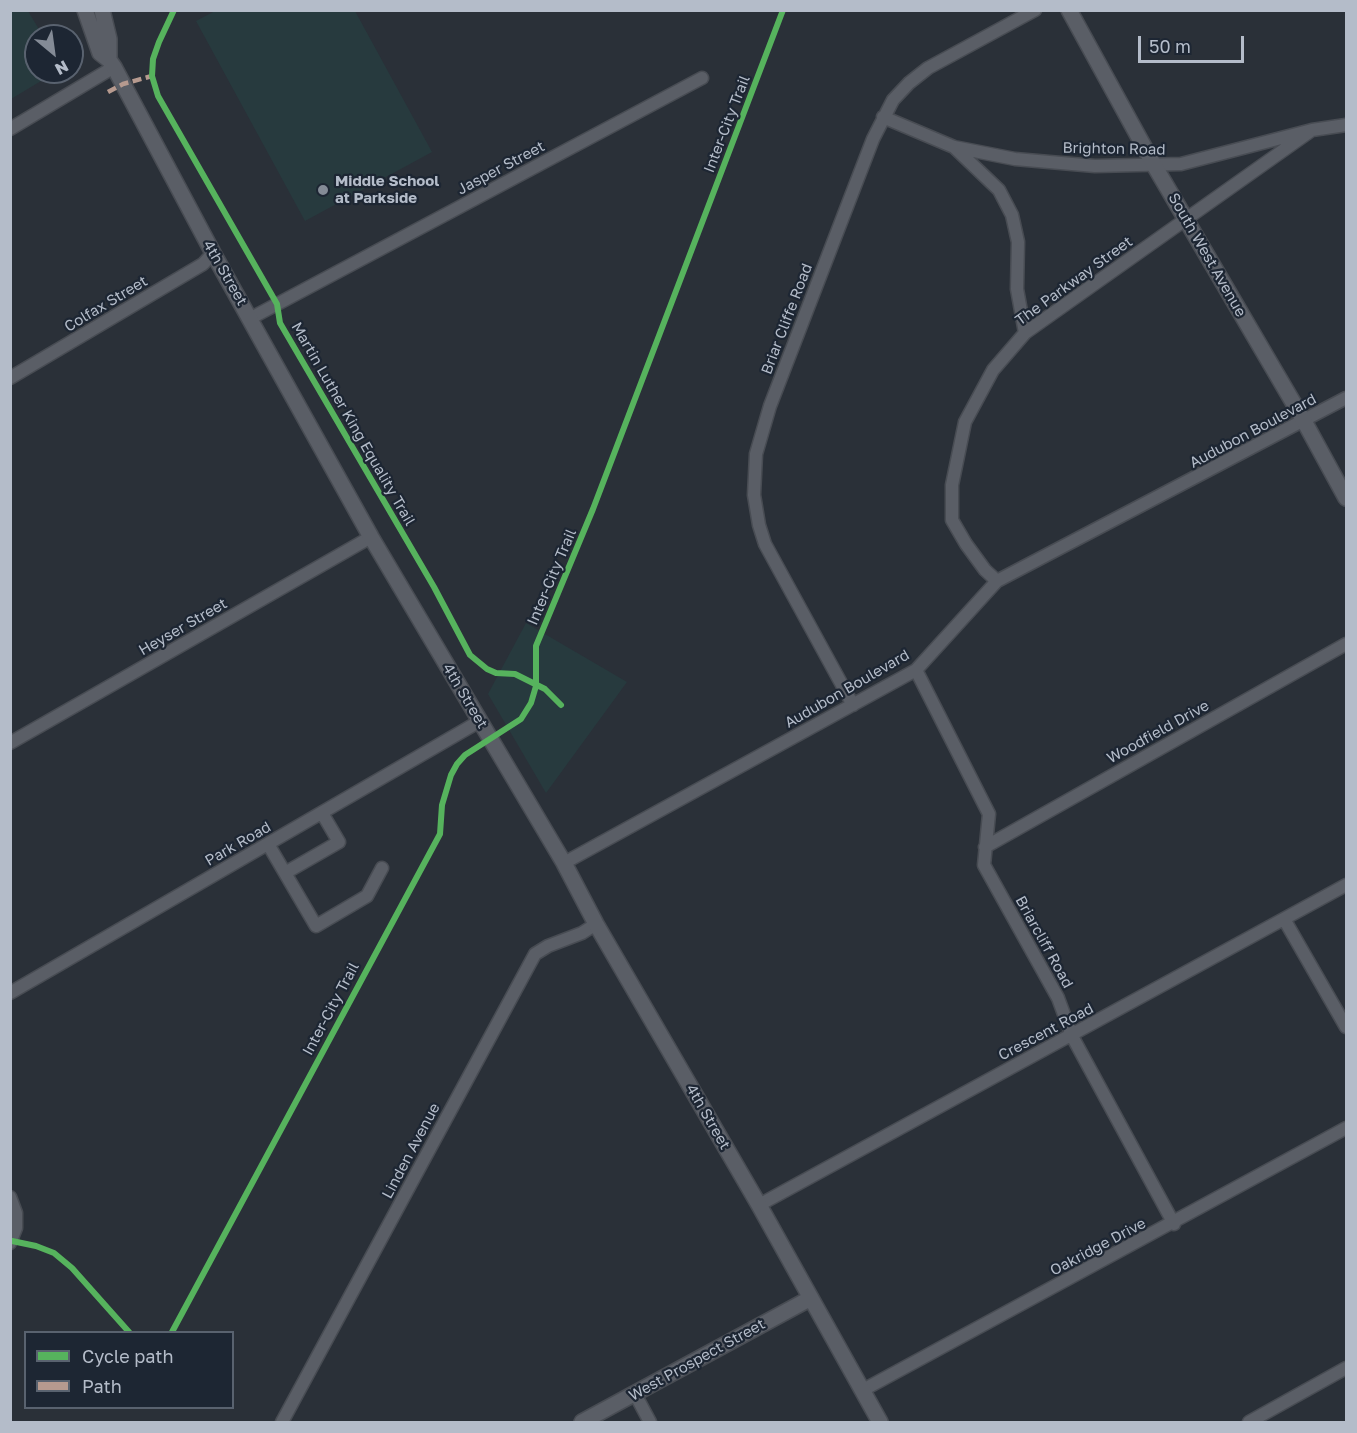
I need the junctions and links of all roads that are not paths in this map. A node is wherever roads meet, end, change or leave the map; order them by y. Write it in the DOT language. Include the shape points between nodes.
graph roads {
  1 [pos="84,10"];
  2 [pos="102,10"];
  3 [pos="1035,10"];
  4 [pos="1069,10"];
  5 [pos="112,63"];
  6 [pos="702,78"];
  7 [pos="883,117"];
  8 [pos="1347,125"];
  9 [pos="10,129"];
  10 [pos="1312,130"];
  11 [pos="954,147"];
  12 [pos="1154,165"];
  13 [pos="1186,219"];
  14 [pos="213,253"];
  15 [pos="251,318"];
  16 [pos="1025,333"];
  17 [pos="10,378"];
  18 [pos="1347,398"];
  19 [pos="1304,421"];
  20 [pos="1347,498"];
  21 [pos="371,537"];
  22 [pos="997,581"];
  23 [pos="1347,644"];
  24 [pos="916,670"];
  25 [pos="853,705"];
  26 [pos="480,721"];
  27 [pos="10,743"];
  28 [pos="322,813"];
  29 [pos="268,844"];
  30 [pos="985,847"];
  31 [pos="564,863"];
  32 [pos="382,868"];
  33 [pos="285,873"];
  34 [pos="1347,885"];
  35 [pos="1284,919"];
  36 [pos="596,924"];
  37 [pos="10,993"];
  38 [pos="1347,1027"];
  39 [pos="1071,1036"];
  40 [pos="1347,1128"];
  41 [pos="10,1197"];
  42 [pos="759,1205"];
  43 [pos="1174,1224"];
  44 [pos="10,1243"];
  45 [pos="811,1298"];
  46 [pos="1347,1368"];
  47 [pos="863,1390"];
  48 [pos="635,1394"];
  49 [pos="282,1422"];
  50 [pos="582,1422"];
  51 [pos="650,1422"];
  52 [pos="880,1422"];
  53 [pos="1250,1422"];
  1 -- 5 [label="street, 4th Street" via="100,54"];
  2 -- 5 [label="street, 4th Street"];
  3 -- 7 [label="street, Briar Cliffe Road" via="928,68 893,100"];
  4 -- 12 [label="street, South West Avenue"];
  5 -- 9 [label="street"];
  5 -- 14 [label="street, 4th Street"];
  6 -- 15 [label="street, Jasper Street"];
  7 -- 11 [label="street, Brighton Road"];
  7 -- 25 [label="street, Briar Cliffe Road" via="770,406 754,474 754,495 765,544"];
  8 -- 10 [label="street, Brighton Road"];
  10 -- 12 [label="street, Brighton Road" via="1181,164"];
  10 -- 13 [label="street, The Parkway Street"];
  11 -- 12 [label="street, Brighton Road" via="1062,164"];
  11 -- 16 [label="street" via="999,190 1012,214 1018,242 1017,289"];
  12 -- 13 [label="street, South West Avenue"];
  13 -- 16 [label="street, The Parkway Street"];
  13 -- 19 [label="street, South West Avenue"];
  14 -- 15 [label="street, 4th Street"];
  14 -- 17 [label="street, Colfax Street" via="203,264"];
  15 -- 21 [label="street, 4th Street"];
  16 -- 22 [label="street, The Parkway Street" via="993,370 965,422 952,484 952,520 985,570"];
  18 -- 19 [label="street, Audubon Boulevard"];
  19 -- 20 [label="street, South West Avenue"];
  19 -- 22 [label="street, Audubon Boulevard"];
  21 -- 26 [label="street, 4th Street"];
  21 -- 27 [label="street, Heyser Street"];
  22 -- 24 [label="street, Audubon Boulevard"];
  23 -- 30 [label="street, Woodfield Drive"];
  24 -- 25 [label="street, Audubon Boulevard"];
  24 -- 30 [label="street, Briarcliff Road" via="989,814"];
  25 -- 31 [label="street, Audubon Boulevard"];
  26 -- 28 [label="street, Park Road"];
  26 -- 31 [label="street, 4th Street"];
  28 -- 29 [label="street, Park Road"];
  28 -- 33 [label="street" via="339,842"];
  29 -- 33 [label="street"];
  29 -- 37 [label="street, Park Road"];
  30 -- 39 [label="street, Briarcliff Road" via="984,865 1058,998"];
  31 -- 36 [label="street, 4th Street"];
  32 -- 33 [label="street" via="367,896 316,926"];
  34 -- 35 [label="street, Crescent Road"];
  35 -- 38 [label="street"];
  35 -- 39 [label="street, Crescent Road"];
  36 -- 42 [label="street, 4th Street"];
  36 -- 49 [label="street, Linden Avenue" via="536,954"];
  39 -- 42 [label="street, Crescent Road"];
  39 -- 43 [label="street, Briarcliff Road"];
  40 -- 43 [label="street, Oakridge Drive"];
  41 -- 44 [label="street" via="16,1213"];
  42 -- 45 [label="street, 4th Street"];
  43 -- 47 [label="street, Oakridge Drive"];
  45 -- 47 [label="street, 4th Street"];
  45 -- 48 [label="street, West Prospect Street"];
  46 -- 53 [label="street"];
  47 -- 52 [label="street, 4th Street"];
  48 -- 50 [label="street, West Prospect Street"];
  48 -- 51 [label="street"];
}
